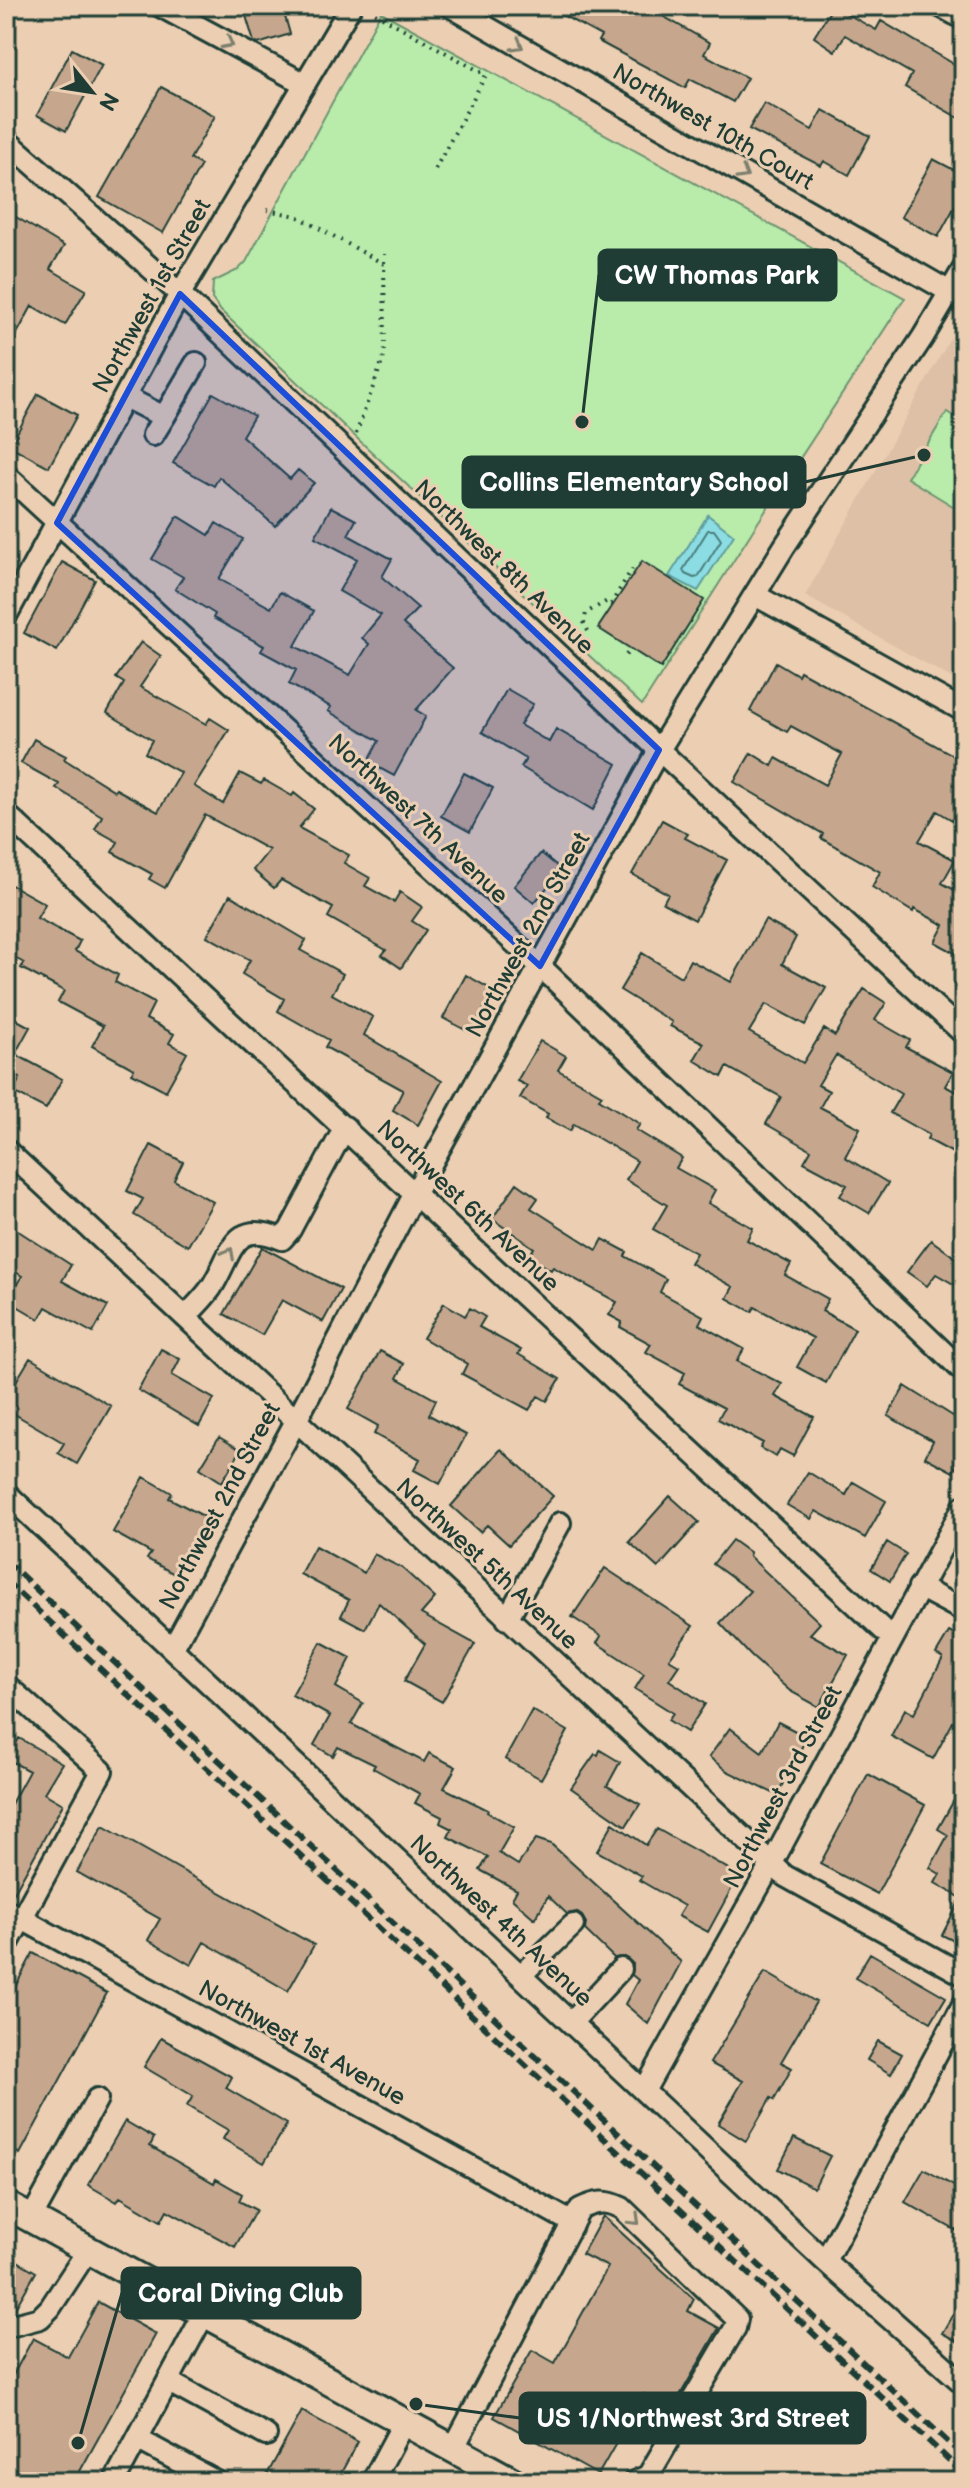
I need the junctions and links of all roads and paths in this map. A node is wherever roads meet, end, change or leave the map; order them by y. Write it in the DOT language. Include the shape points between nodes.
graph roads {
  1 [pos="160,6"];
  2 [pos="351,6"];
  3 [pos="450,6"];
  4 [pos="940,6"];
  5 [pos="375,13"];
  6 [pos="964,19"];
  7 [pos="305,84"];
  8 [pos="6,140"];
  9 [pos="434,171"];
  10 [pos="267,210"];
  11 [pos="384,254"];
  12 [pos="384,264"];
  13 [pos="964,268"];
  14 [pos="950,292"];
  15 [pos="180,294"];
  16 [pos="196,363"];
  17 [pos="125,397"];
  18 [pos="352,439"];
  19 [pos="6,475"];
  20 [pos="57,523"];
  21 [pos="632,569"];
  22 [pos="755,595"];
  23 [pos="6,616"];
  24 [pos="588,631"];
  25 [pos="631,649"];
  26 [pos="626,655"];
  27 [pos="964,711"];
  28 [pos="659,750"];
  29 [pos="6,814"];
  30 [pos="540,966"];
  31 [pos="964,1034"];
  32 [pos="345,1127"];
  33 [pos="6,1150"];
  34 [pos="415,1193"];
  35 [pos="185,1317"];
  36 [pos="964,1372"];
  37 [pos="296,1421"];
  38 [pos="6,1493"];
  39 [pos="964,1506"];
  40 [pos="560,1523"];
  41 [pos="919,1587"];
  42 [pos="964,1611"];
  43 [pos="507,1619"];
  44 [pos="892,1638"];
  45 [pos="173,1648"];
  46 [pos="6,1685"];
  47 [pos="772,1863"];
  48 [pos="14,1914"];
  49 [pos="573,1925"];
  50 [pos="6,1947"];
  51 [pos="621,1969"];
  52 [pos="521,1975"];
  53 [pos="964,1975"];
  54 [pos="964,2003"];
  55 [pos="572,2022"];
  56 [pos="644,2091"];
  57 [pos="97,2099"];
  58 [pos="6,2205"];
  59 [pos="31,2219"];
  60 [pos="573,2223"];
  61 [pos="88,2250"];
  62 [pos="825,2261"];
  63 [pos="204,2314"];
  64 [pos="6,2327"];
  65 [pos="169,2382"];
  66 [pos="964,2384"];
  67 [pos="404,2422"];
  68 [pos="266,2435"];
  69 [pos="137,2439"];
  70 [pos="453,2449"];
  71 [pos="114,2482"];
  72 [pos="217,2482"];
  73 [pos="372,2482"];
  74 [pos="514,2482"];
  75 [pos="634,2482"];
  1 -- 7 [label="street, one-way"];
  2 -- 7 [label="street, Northwest 1st Street"];
  3 -- 14 [label="street, Northwest 10th Court, one-way"];
  4 -- 6 [label="street"];
  5 -- 9 [label="path" via="486,75"];
  7 -- 15 [label="street, Northwest 1st Street"];
  8 -- 15 [label="street, Northwest 8th Avenue"];
  10 -- 12 [label="path" via="297,216"];
  11 -- 12 [label="path"];
  12 -- 18 [label="path" via="385,354"];
  13 -- 14 [label="street, Northwest 2nd Street"];
  14 -- 22 [label="street, Northwest 2nd Street"];
  15 -- 17 [label="street, Northwest 1st Street"];
  15 -- 28 [label="street, Northwest 8th Avenue"];
  16 -- 17 [label="street" via="159,426"];
  17 -- 20 [label="street, Northwest 1st Street"];
  19 -- 20 [label="street, Northwest 7th Avenue"];
  20 -- 23 [label="street, Northwest 1st Street"];
  20 -- 30 [label="street, Northwest 7th Avenue"];
  21 -- 24 [label="path" via="611,604 607,601 586,613"];
  22 -- 27 [label="street"];
  22 -- 28 [label="street, Northwest 2nd Street"];
  25 -- 26 [label="path"];
  28 -- 30 [label="street, Northwest 2nd Street"];
  28 -- 31 [label="street, Northwest 8th Avenue"];
  29 -- 32 [label="street, Northwest 6th Avenue"];
  30 -- 34 [label="street, Northwest 2nd Street"];
  30 -- 36 [label="street, Northwest 7th Avenue"];
  32 -- 34 [label="street, Northwest 6th Avenue"];
  35 -- 32 [label="street, one-way" via="210,1289 236,1240 245,1233 265,1232 282,1239 290,1230"];
  33 -- 35 [label="street, Northwest 5th Avenue"];
  34 -- 37 [label="street, Northwest 2nd Street"];
  34 -- 44 [label="street, Northwest 6th Avenue"];
  35 -- 37 [label="street, Northwest 5th Avenue"];
  37 -- 43 [label="street, Northwest 5th Avenue"];
  37 -- 45 [label="street, Northwest 2nd Street"];
  38 -- 45 [label="street, Northwest 4th Avenue"];
  39 -- 41 [label="street, Northwest 3rd Street"];
  40 -- 43 [label="street"];
  41 -- 42 [label="street"];
  41 -- 44 [label="street, Northwest 3rd Street"];
  43 -- 47 [label="street, Northwest 5th Avenue"];
  44 -- 47 [label="street, Northwest 3rd Street"];
  45 -- 52 [label="street, Northwest 4th Avenue"];
  46 -- 48 [label="street" via="102,1771"];
  47 -- 53 [label="street, Northwest 5th Avenue" via="798,1884"];
  47 -- 56 [label="street, Northwest 3rd Street"];
  48 -- 50 [label="street"];
  48 -- 60 [label="street, Northwest 1st Avenue"];
  49 -- 52 [label="street"];
  51 -- 55 [label="street"];
  52 -- 55 [label="street, Northwest 4th Avenue"];
  54 -- 62 [label="street"];
  55 -- 56 [label="street, Northwest 4th Avenue"];
  56 -- 62 [label="street, Northwest 4th Avenue"];
  57 -- 59 [label="street"];
  58 -- 59 [label="main road"];
  59 -- 61 [label="main road"];
  60 -- 70 [label="street"];
  60 -- 75 [label="street, one-way" via="580,2209 594,2202 622,2208 737,2319 648,2476"];
  61 -- 63 [label="main road"];
  61 -- 64 [label="street" via="40,2318"];
  62 -- 66 [label="street, Northwest 4th Avenue"];
  63 -- 65 [label="street"];
  63 -- 67 [label="main road"];
  65 -- 68 [label="street"];
  65 -- 69 [label="street"];
  67 -- 70 [label="main road"];
  67 -- 73 [label="street"];
  69 -- 71 [label="street"];
  69 -- 72 [label="street"];
  70 -- 74 [label="main road"];
}
